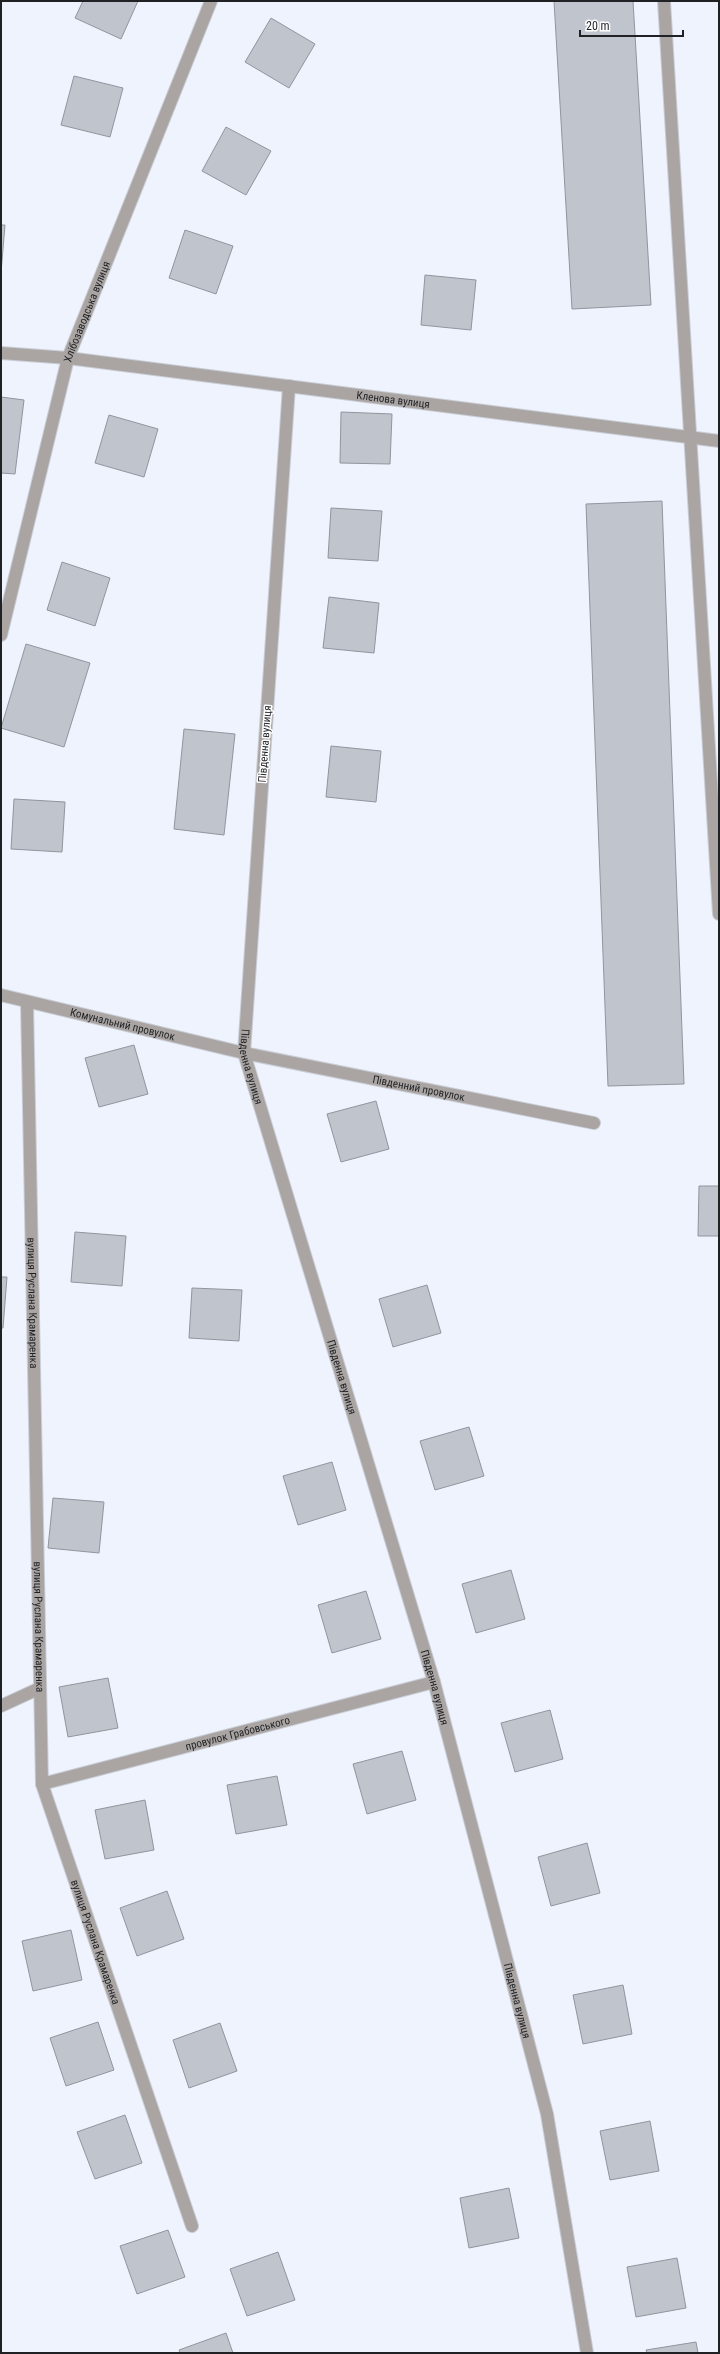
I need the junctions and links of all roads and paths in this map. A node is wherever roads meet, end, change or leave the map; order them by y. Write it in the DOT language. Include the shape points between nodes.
graph roads {
  1 [pos="211,1"];
  2 [pos="664,1"];
  3 [pos="1,353"];
  4 [pos="68,358"];
  5 [pos="289,386"];
  6 [pos="690,437"];
  7 [pos="719,441"];
  8 [pos="1,635"];
  9 [pos="719,914"];
  10 [pos="1,995"];
  11 [pos="27,1003"];
  12 [pos="244,1054"];
  13 [pos="594,1123"];
  14 [pos="434,1682"];
  15 [pos="40,1688"];
  16 [pos="1,1706"];
  17 [pos="42,1784"];
  18 [pos="192,2226"];
  19 [pos="587,2353"];
  1 -- 4 [label="street, Хлібозаводська вулиця"];
  2 -- 6 [label="street"];
  3 -- 4 [label="street, Кленова вулиця"];
  4 -- 5 [label="street, Кленова вулиця"];
  4 -- 8 [label="street, Хлібозаводська вулиця"];
  5 -- 6 [label="street, Кленова вулиця"];
  5 -- 12 [label="street, Південна вулиця"];
  6 -- 7 [label="street, Кленова вулиця"];
  6 -- 9 [label="street"];
  10 -- 11 [label="street, Комунальний провулок"];
  11 -- 12 [label="street, Комунальний провулок"];
  11 -- 15 [label="street, вулиця Руслана Крамаренка"];
  12 -- 13 [label="street, Південний провулок"];
  12 -- 14 [label="street, Південна вулиця"];
  14 -- 17 [label="street, провулок Грабовського"];
  14 -- 19 [label="street, Південна вулиця" via="547,2114"];
  15 -- 16 [label="street"];
  15 -- 17 [label="street, вулиця Руслана Крамаренка"];
  17 -- 18 [label="street, вулиця Руслана Крамаренка"];
}
